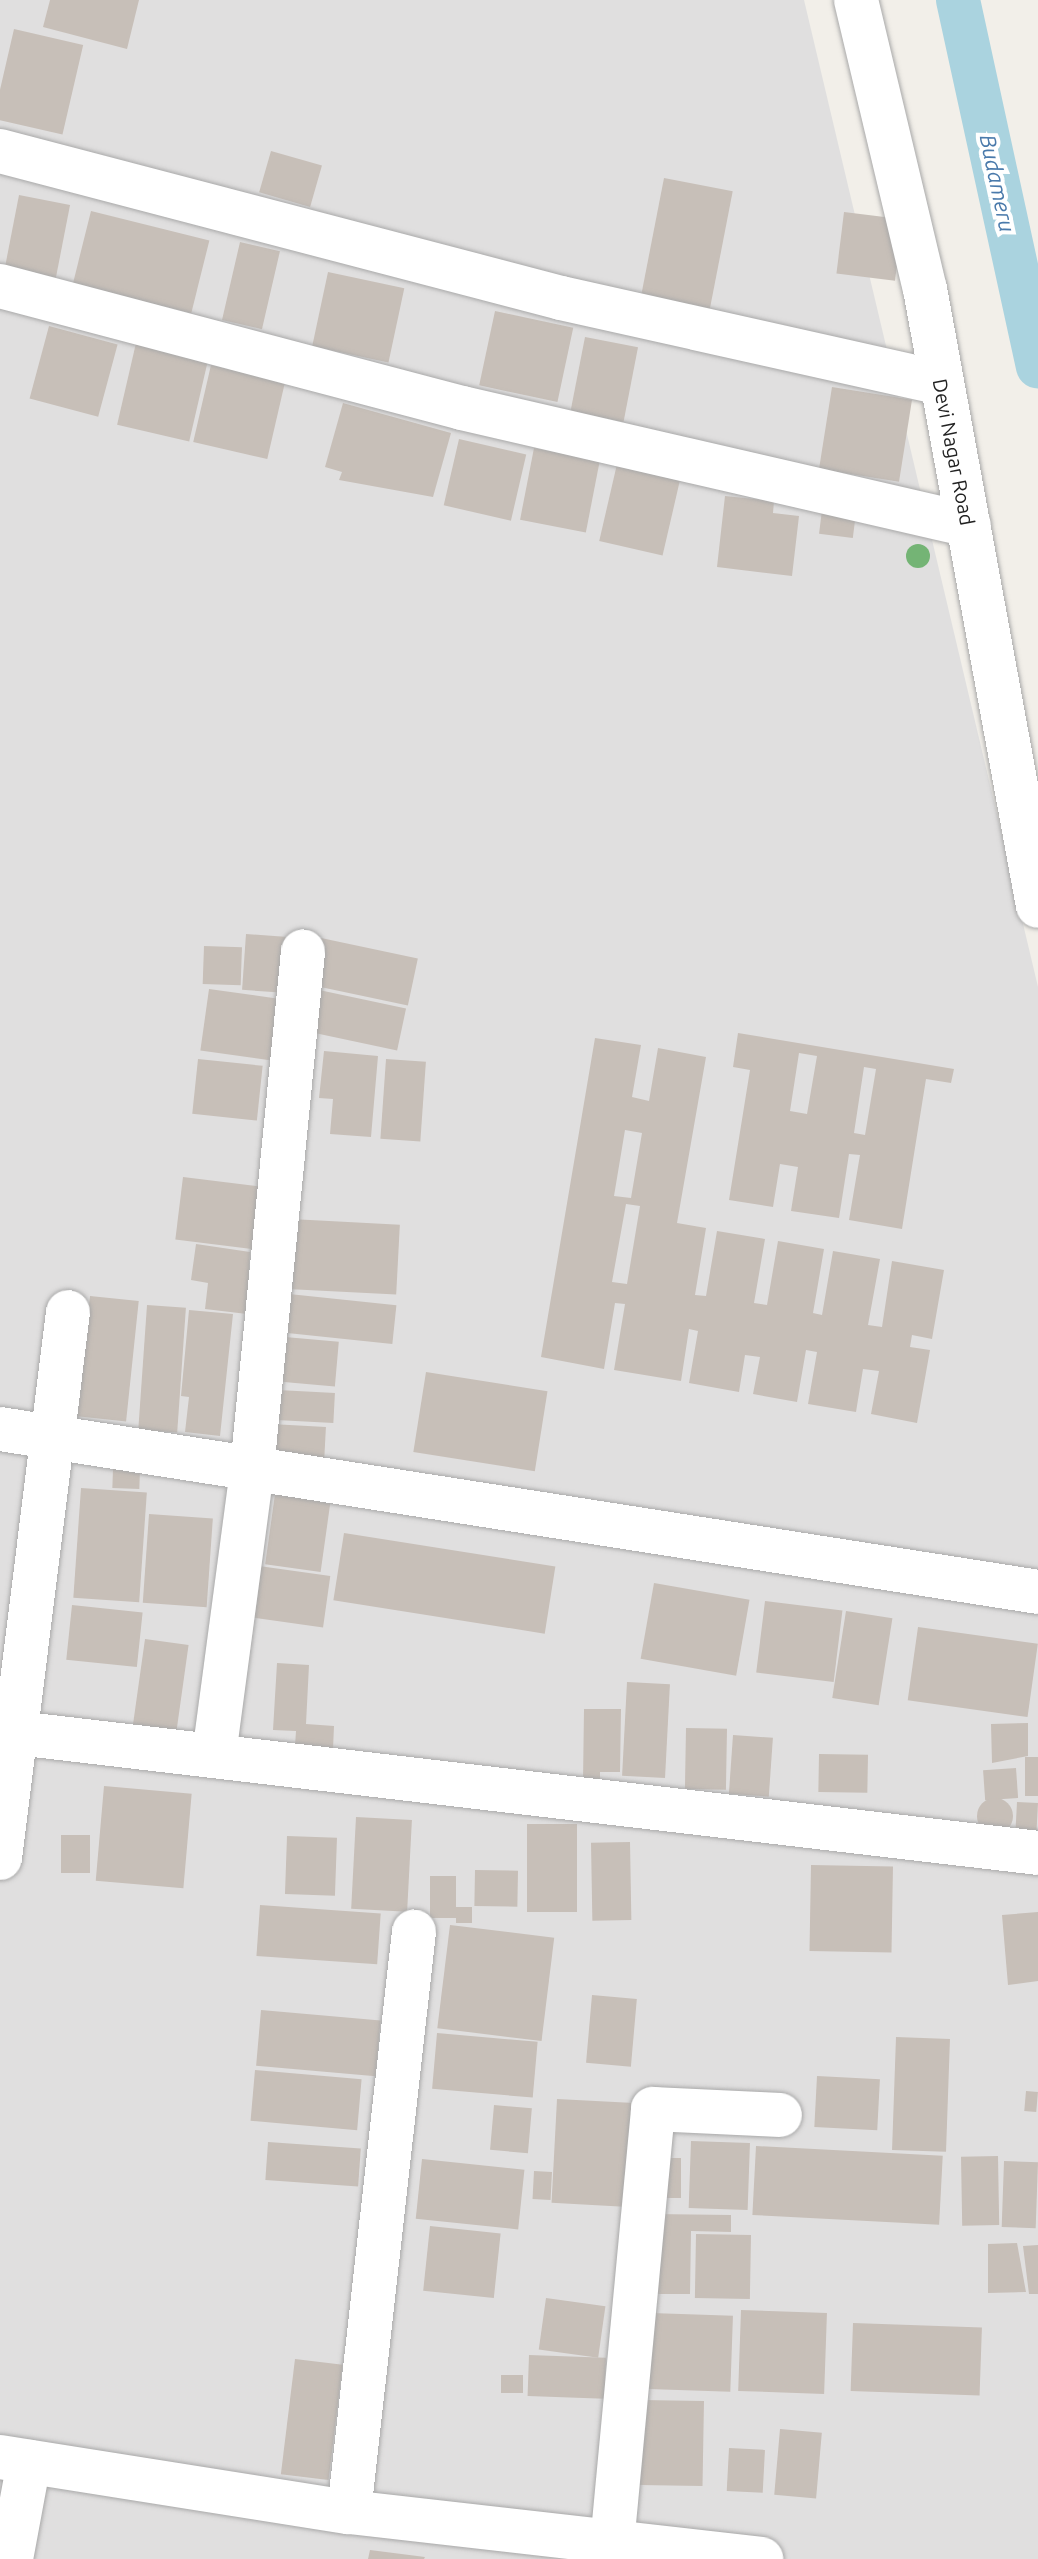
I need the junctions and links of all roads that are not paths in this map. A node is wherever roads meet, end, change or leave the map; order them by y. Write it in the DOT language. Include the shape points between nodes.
graph roads {
  1 [pos="856,0"];
  2 [pos="0,151"];
  3 [pos="0,286"];
  4 [pos="941,383"];
  5 [pos="969,525"];
  6 [pos="1038,906"];
  7 [pos="303,952"];
  8 [pos="68,1312"];
  9 [pos="0,1429"];
  10 [pos="51,1437"];
  11 [pos="252,1469"];
  12 [pos="1038,1592"];
  13 [pos="6,1731"];
  14 [pos="214,1755"];
  15 [pos="1038,1853"];
  16 [pos="0,1858"];
  17 [pos="414,1932"];
  18 [pos="780,2115"];
  19 [pos="14,2459"];
  20 [pos="349,2512"];
  21 [pos="612,2544"];
  22 [pos="11,2559"];
  23 [pos="761,2559"];
  1 -- 4 [label="street, Devi Nagar Road"];
  2 -- 4 [label="street" via="561,298"];
  3 -- 5 [label="street" via="462,408"];
  4 -- 5 [label="street, Devi Nagar Road"];
  5 -- 6 [label="street, Devi Nagar Road"];
  7 -- 11 [label="street"];
  8 -- 10 [label="street"];
  9 -- 10 [label="street"];
  10 -- 11 [label="street"];
  10 -- 13 [label="street"];
  11 -- 12 [label="street"];
  11 -- 14 [label="street"];
  13 -- 14 [label="street"];
  13 -- 16 [label="street"];
  14 -- 15 [label="street"];
  17 -- 20 [label="street"];
  18 -- 21 [label="street" via="653,2109"];
  19 -- 20 [label="street"];
  19 -- 22 [label="street"];
  20 -- 21 [label="street"];
  21 -- 23 [label="street"];
}
